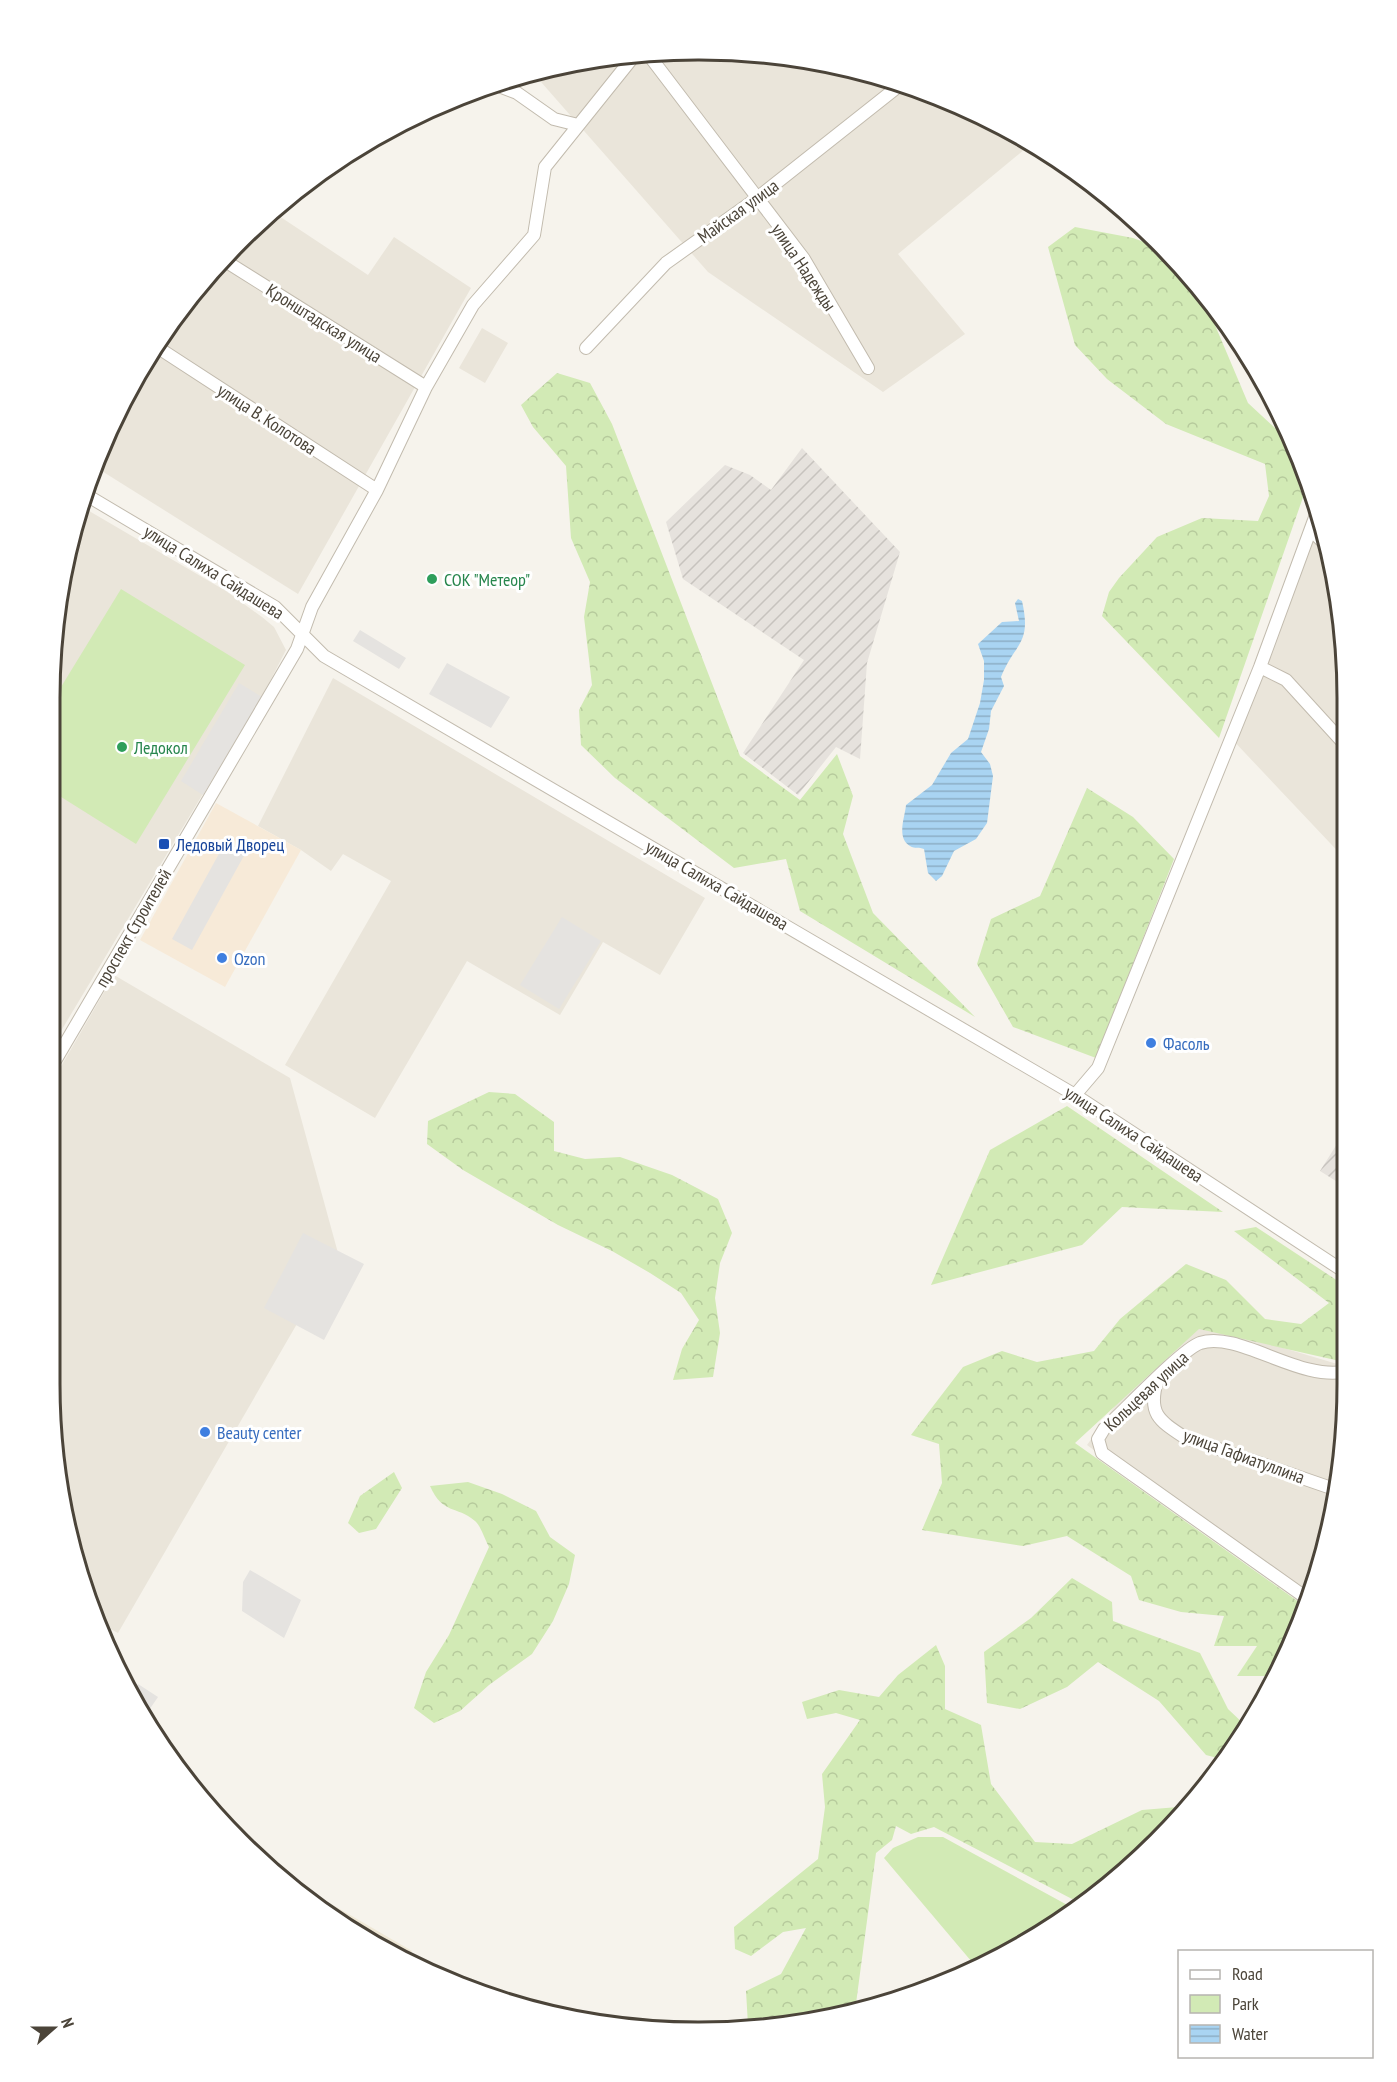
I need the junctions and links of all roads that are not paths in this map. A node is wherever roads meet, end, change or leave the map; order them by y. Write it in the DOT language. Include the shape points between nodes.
graph roads {
  1 [pos="653,61"];
  2 [pos="628,64"];
  3 [pos="508,90"];
  4 [pos="893,91"];
  5 [pos="578,125"];
  6 [pos="756,199"];
  7 [pos="230,265"];
  8 [pos="586,348"];
  9 [pos="163,351"];
  10 [pos="868,368"];
  11 [pos="426,387"];
  12 [pos="376,490"];
  13 [pos="92,499"];
  14 [pos="1313,525"];
  15 [pos="1311,530"];
  16 [pos="1315,534"];
  17 [pos="304,634"];
  18 [pos="1260,667"];
  19 [pos="1337,737"];
  20 [pos="60,1052"];
  21 [pos="1075,1095"];
  22 [pos="1337,1267"];
  23 [pos="1337,1374"];
  24 [pos="1157,1380"];
  25 [pos="1329,1487"];
  26 [pos="1301,1594"];
  1 -- 6 [label="street, улица Надежды"];
  2 -- 5 [label="street, проспект Строителей"];
  3 -- 5 [label="street" via="554,119"];
  4 -- 6 [label="street, Майская улица"];
  5 -- 11 [label="street, проспект Строителей" via="545,168 534,235 473,305"];
  6 -- 8 [label="street, Майская улица" via="666,263"];
  6 -- 10 [label="street, улица Надежды" via="804,259"];
  7 -- 11 [label="street, Кронштадская улица"];
  9 -- 12 [label="street, улица В. Колотова"];
  11 -- 12 [label="street, проспект Строителей"];
  12 -- 17 [label="street, проспект Строителей" via="312,607"];
  13 -- 17 [label="street, улица Салиха Сайдашева" via="250,591 275,607"];
  14 -- 15 [label="street"];
  15 -- 16 [label="street"];
  15 -- 18 [label="street"];
  17 -- 20 [label="street, проспект Строителей"];
  17 -- 21 [label="street, улица Салиха Сайдашева" via="324,656"];
  18 -- 19 [label="street" via="1286,680"];
  18 -- 21 [label="street" via="1098,1068"];
  21 -- 22 [label="street, улица Салиха Сайдашева"];
  23 -- 24 [label="street, Кольцевая улица" via="1215,1341 1200,1343 1182,1355"];
  24 -- 25 [label="street, улица Гафиатуллина" via="1152,1398 1162,1423 1177,1432"];
  24 -- 26 [label="street, Кольцевая улица" via="1104,1429 1098,1439 1102,1453"];
}
